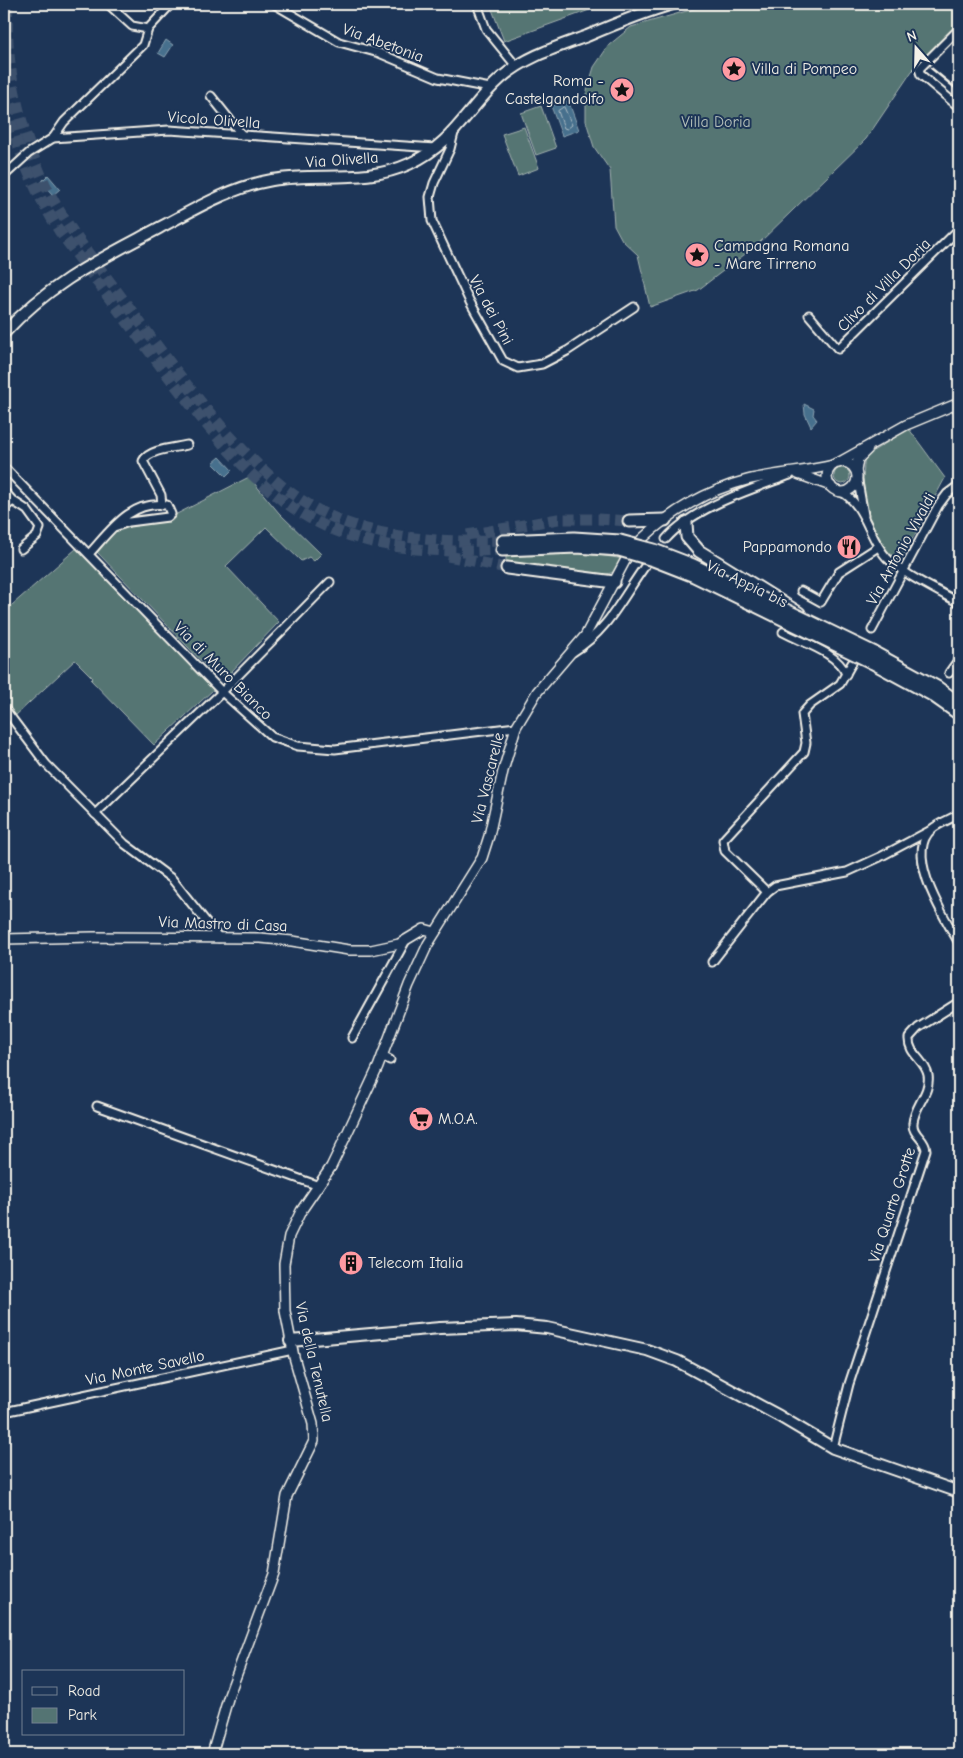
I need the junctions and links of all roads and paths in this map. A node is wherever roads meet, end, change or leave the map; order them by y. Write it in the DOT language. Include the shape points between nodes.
graph roads {
  1 [pos="108,4"];
  2 [pos="171,4"];
  3 [pos="274,4"];
  4 [pos="477,4"];
  5 [pos="673,4"];
  6 [pos="653,6"];
  7 [pos="148,29"];
  8 [pos="959,29"];
  9 [pos="516,66"];
  10 [pos="490,88"];
  11 [pos="212,96"];
  12 [pos="959,107"];
  13 [pos="454,133"];
  14 [pos="242,135"];
  15 [pos="52,138"];
  16 [pos="435,148"];
  17 [pos="4,176"];
  18 [pos="959,229"];
  19 [pos="634,307"];
  20 [pos="809,315"];
  21 [pos="4,334"];
  22 [pos="959,403"];
  23 [pos="878,441"];
  24 [pos="187,445"];
  25 [pos="836,464"];
  26 [pos="4,467"];
  27 [pos="857,473"];
  28 [pos="795,474"];
  29 [pos="959,485"];
  30 [pos="835,489"];
  31 [pos="4,491"];
  32 [pos="13,501"];
  33 [pos="162,504"];
  34 [pos="4,508"];
  35 [pos="665,520"];
  36 [pos="864,520"];
  37 [pos="629,521"];
  38 [pos="686,522"];
  39 [pos="114,527"];
  40 [pos="666,539"];
  41 [pos="641,540"];
  42 [pos="620,545"];
  43 [pos="502,546"];
  44 [pos="878,547"];
  45 [pos="22,549"];
  46 [pos="89,554"];
  47 [pos="626,561"];
  48 [pos="645,566"];
  49 [pos="507,568"];
  50 [pos="904,571"];
  51 [pos="330,582"];
  52 [pos="614,582"];
  53 [pos="801,591"];
  54 [pos="959,603"];
  55 [pos="819,626"];
  56 [pos="872,630"];
  57 [pos="783,632"];
  58 [pos="571,654"];
  59 [pos="873,658"];
  60 [pos="959,659"];
  61 [pos="852,664"];
  62 [pos="950,673"];
  63 [pos="846,674"];
  64 [pos="222,692"];
  65 [pos="959,703"];
  66 [pos="4,708"];
  67 [pos="959,714"];
  68 [pos="516,727"];
  69 [pos="95,814"];
  70 [pos="959,814"];
  71 [pos="931,830"];
  72 [pos="767,892"];
  73 [pos="435,932"];
  74 [pos="219,938"];
  75 [pos="4,939"];
  76 [pos="406,940"];
  77 [pos="959,943"];
  78 [pos="712,962"];
  79 [pos="959,1002"];
  80 [pos="352,1038"];
  81 [pos="97,1106"];
  82 [pos="319,1186"];
  83 [pos="292,1346"];
  84 [pos="4,1412"];
  85 [pos="833,1448"];
  86 [pos="959,1492"];
  87 [pos="212,1754"];
  1 -- 7 [label="street" via="132,26"];
  2 -- 7 [label="street"];
  3 -- 10 [label="street, Via Abetonia" via="338,42 379,53 438,78"];
  4 -- 9 [label="street" via="486,29"];
  5 -- 6 [label="main road, Via Olivella"];
  6 -- 9 [label="main road, Via Olivella"];
  7 -- 15 [label="street" via="143,45 64,122"];
  8 -- 12 [label="street" via="920,69 921,75"];
  9 -- 10 [label="main road, Via Olivella"];
  10 -- 13 [label="main road, Via Olivella"];
  11 -- 14 [label="street"];
  13 -- 16 [label="main road, Via Olivella"];
  13 -- 19 [label="street, Via dei Pini" via="430,196 432,221 470,302 503,361 518,368 542,364"];
  14 -- 15 [label="street, Vicolo Olivella" via="153,130"];
  14 -- 16 [label="street, Vicolo Olivella"];
  15 -- 17 [label="street, Vicolo Olivella" via="29,153"];
  16 -- 21 [label="main road, Via Olivella" via="408,165 385,172 276,179 230,192 68,277 37,300"];
  18 -- 20 [label="street, Clivo di Villa Doria" via="838,349"];
  22 -- 23 [label="street"];
  23 -- 25 [label="street"];
  23 -- 27 [label="street" via="860,457"];
  24 -- 33 [label="street" via="153,453 143,461 161,495"];
  25 -- 27 [label="street" via="847,462"];
  25 -- 28 [label="street"];
  25 -- 30 [label="street" via="828,478"];
  26 -- 46 [label="street, Via di Muro Bianco"];
  27 -- 30 [label="street" via="852,488"];
  27 -- 36 [label="street"];
  28 -- 30 [label="street"];
  28 -- 35 [label="street" via="757,478 729,486"];
  28 -- 38 [label="street" via="726,500"];
  29 -- 50 [label="street, Via Antonio Vivaldi" via="938,506"];
  30 -- 36 [label="street" via="854,501"];
  31 -- 32 [label="street"];
  32 -- 34 [label="street"];
  32 -- 45 [label="street" via="27,510 40,528"];
  33 -- 39 [label="street" via="125,514"];
  33 -- 39 [label="street" via="171,509 168,517"];
  35 -- 37 [label="highway"];
  35 -- 41 [label="street"];
  36 -- 44 [label="street"];
  38 -- 40 [label="street"];
  38 -- 55 [label="highway, bridge" via="687,537 695,548"];
  39 -- 46 [label="street"];
  42 -- 43 [label="highway, Via Appia bis"];
  42 -- 55 [label="highway, Via Appia bis, bridge" via="654,550 693,565"];
  42 -- 59 [label="highway, Via Appia bis, bridge"];
  44 -- 50 [label="street"];
  44 -- 53 [label="street" via="839,572 821,602"];
  46 -- 64 [label="street, Via di Muro Bianco"];
  47 -- 52 [label="street, Via Vascarelle"];
  48 -- 58 [label="street" via="602,629"];
  49 -- 52 [label="highway"];
  50 -- 54 [label="street"];
  50 -- 56 [label="street, Via Antonio Vivaldi"];
  51 -- 64 [label="street"];
  52 -- 58 [label="street, Via Vascarelle"];
  55 -- 59 [label="highway, Via Appia bis, bridge"];
  57 -- 63 [label="street" via="834,658"];
  58 -- 68 [label="street, Via Vascarelle" via="537,692"];
  59 -- 65 [label="highway, Via Appia bis" via="937,687"];
  59 -- 67 [label="highway, Via Appia bis"];
  60 -- 62 [label="street"];
  61 -- 63 [label="street"];
  63 -- 72 [label="street" via="838,686 802,714 804,752 723,840 725,851"];
  64 -- 68 [label="street, Via di Muro Bianco" via="272,737 314,749 342,749"];
  64 -- 69 [label="street"];
  66 -- 69 [label="street" via="38,755"];
  68 -- 73 [label="street, Via Vascarelle" via="482,858"];
  69 -- 74 [label="street" via="124,844 172,879"];
  70 -- 71 [label="street"];
  71 -- 72 [label="street" via="852,870 816,880 781,884"];
  71 -- 77 [label="street" via="922,846 921,861"];
  72 -- 78 [label="street"];
  73 -- 76 [label="street, Via Mastro di Casa" via="424,929"];
  73 -- 82 [label="street, Via della Tenutella" via="409,985 386,1058"];
  74 -- 75 [label="street, Via Mastro di Casa"];
  74 -- 76 [label="street, Via Mastro di Casa" via="277,939 358,950 384,948"];
  76 -- 80 [label="street"];
  79 -- 85 [label="street, Via Quarto Grotte" via="918,1028 909,1038 910,1049 928,1076 913,1122 914,1131 924,1142 926,1150 852,1375"];
  81 -- 82 [label="street"];
  82 -- 83 [label="street, Via della Tenutella" via="290,1236 284,1264 284,1301"];
  83 -- 84 [label="street, Via Monte Savello"];
  83 -- 85 [label="main road" via="476,1326 547,1328 671,1358"];
  83 -- 87 [label="street, Via della Tenutella" via="313,1424 314,1441 287,1496 274,1574 230,1690"];
  85 -- 86 [label="main road"];
}
